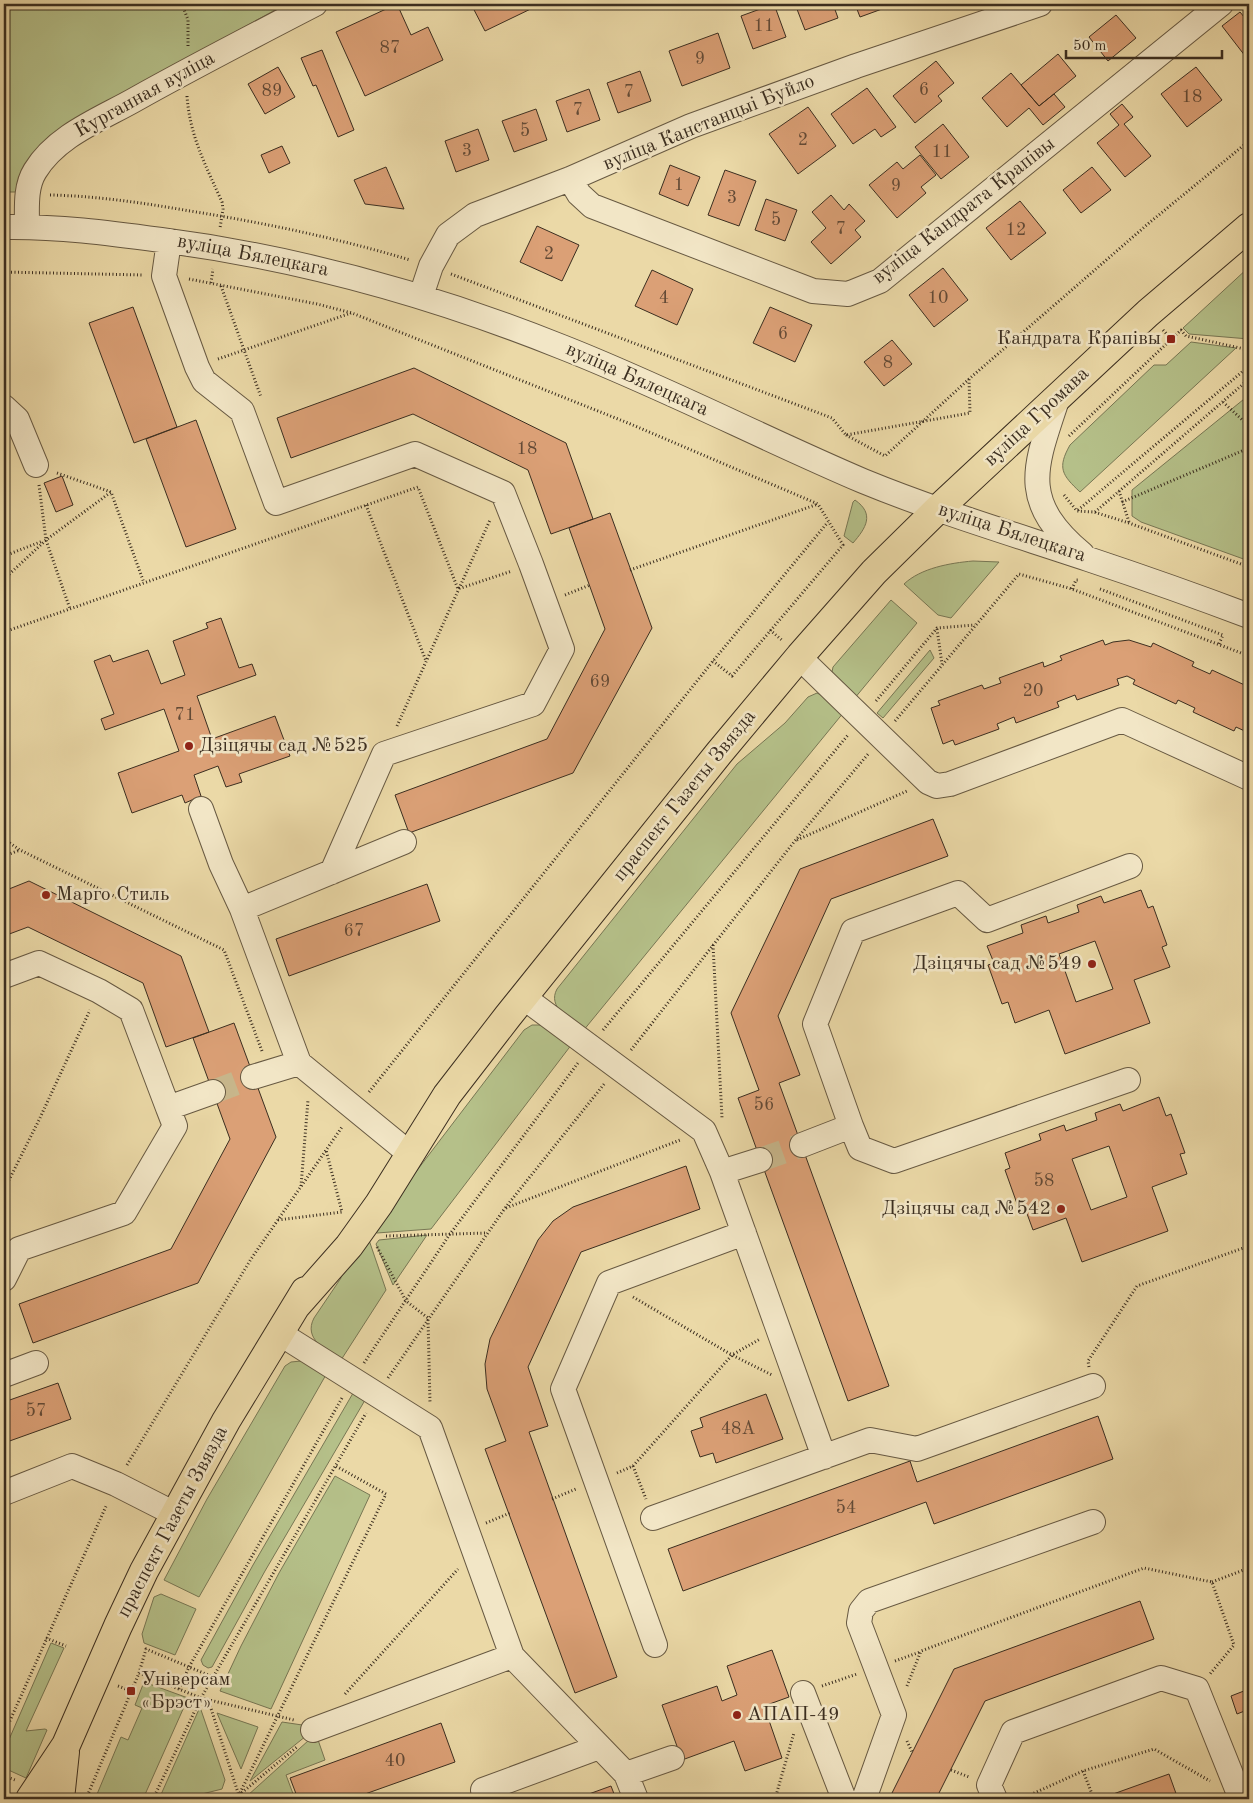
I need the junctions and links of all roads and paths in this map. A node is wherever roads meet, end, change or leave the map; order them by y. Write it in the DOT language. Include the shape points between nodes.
graph roads {
  1 [pos="182,4"];
  2 [pos="315,4"];
  3 [pos="1040,4"];
  4 [pos="1221,4"];
  5 [pos="188,70"];
  6 [pos="1249,141"];
  7 [pos="570,179"];
  8 [pos="27,226"];
  9 [pos="1249,226"];
  10 [pos="4,227"];
  11 [pos="220,232"];
  12 [pos="169,241"];
  13 [pos="214,263"];
  14 [pos="4,272"];
  15 [pos="164,276"];
  16 [pos="211,283"];
  17 [pos="220,285"];
  18 [pos="421,296"];
  19 [pos="352,313"];
  20 [pos="244,350"];
  21 [pos="1249,350"];
  22 [pos="1249,366"];
  23 [pos="197,367"];
  24 [pos="969,379"];
  25 [pos="1249,379"];
  26 [pos="1058,397"];
  27 [pos="1224,402"];
  28 [pos="263,405"];
  29 [pos="4,407"];
  30 [pos="832,418"];
  31 [pos="924,422"];
  32 [pos="1249,426"];
  33 [pos="846,435"];
  34 [pos="1063,442"];
  35 [pos="1249,448"];
  36 [pos="36,465"];
  37 [pos="1119,490"];
  38 [pos="111,492"];
  39 [pos="1061,492"];
  40 [pos="503,493"];
  41 [pos="1122,502"];
  42 [pos="818,504"];
  43 [pos="366,505"];
  44 [pos="938,509"];
  45 [pos="1077,511"];
  46 [pos="1094,512"];
  47 [pos="828,522"];
  48 [pos="1129,523"];
  49 [pos="46,540"];
  50 [pos="4,556"];
  51 [pos="1087,558"];
  52 [pos="531,564"];
  53 [pos="1249,567"];
  54 [pos="630,570"];
  55 [pos="4,579"];
  56 [pos="144,583"];
  57 [pos="1085,583"];
  58 [pos="1094,586"];
  59 [pos="458,589"];
  60 [pos="1072,589"];
  61 [pos="70,609"];
  62 [pos="1249,616"];
  63 [pos="976,625"];
  64 [pos="936,628"];
  65 [pos="4,632"];
  66 [pos="1219,644"];
  67 [pos="1249,656"];
  68 [pos="799,657"];
  69 [pos="713,661"];
  70 [pos="426,662"];
  71 [pos="942,665"];
  72 [pos="862,717"];
  73 [pos="882,737"];
  74 [pos="384,754"];
  75 [pos="1249,778"];
  76 [pos="928,782"];
  77 [pos="201,810"];
  78 [pos="4,839"];
  79 [pos="404,842"];
  80 [pos="794,842"];
  81 [pos="20,850"];
  82 [pos="4,856"];
  83 [pos="1130,866"];
  84 [pos="332,872"];
  85 [pos="242,909"];
  86 [pos="712,944"];
  87 [pos="4,976"];
  88 [pos="99,991"];
  89 [pos="523,997"];
  90 [pos="589,1047"];
  91 [pos="618,1067"];
  92 [pos="305,1068"];
  93 [pos="261,1075"];
  94 [pos="1128,1080"];
  95 [pos="213,1092"];
  96 [pos="168,1108"];
  97 [pos="355,1109"];
  98 [pos="851,1126"];
  99 [pos="713,1129"];
  100 [pos="802,1145"];
  101 [pos="326,1150"];
  102 [pos="405,1151"];
  103 [pos="760,1160"];
  104 [pos="722,1172"];
  105 [pos="301,1186"];
  106 [pos="4,1190"];
  107 [pos="506,1208"];
  108 [pos="278,1220"];
  109 [pos="488,1233"];
  110 [pos="744,1233"];
  111 [pos="450,1234"];
  112 [pos="380,1236"];
  113 [pos="375,1244"];
  114 [pos="1249,1246"];
  115 [pos="4,1279"];
  116 [pos="609,1283"];
  117 [pos="406,1301"];
  118 [pos="428,1318"];
  119 [pos="778,1328"];
  120 [pos="279,1333"];
  121 [pos="732,1355"];
  122 [pos="36,1363"];
  123 [pos="4,1375"];
  124 [pos="353,1379"];
  125 [pos="1093,1386"];
  126 [pos="799,1388"];
  127 [pos="377,1394"];
  128 [pos="430,1428"];
  129 [pos="824,1457"];
  130 [pos="334,1466"];
  131 [pos="633,1466"];
  132 [pos="116,1484"];
  133 [pos="4,1493"];
  134 [pos="175,1514"];
  135 [pos="653,1518"];
  136 [pos="1093,1522"];
  137 [pos="474,1551"];
  138 [pos="1249,1568"];
  139 [pos="1212,1582"];
  140 [pos="46,1638"];
  141 [pos="655,1645"];
  142 [pos="66,1646"];
  143 [pos="512,1656"];
  144 [pos="189,1667"];
  145 [pos="139,1673"];
  146 [pos="213,1677"];
  147 [pos="179,1689"];
  148 [pos="1197,1689"];
  149 [pos="803,1693"];
  150 [pos="202,1698"];
  151 [pos="208,1699"];
  152 [pos="339,1701"];
  153 [pos="894,1715"];
  154 [pos="277,1716"];
  155 [pos="313,1730"];
  156 [pos="4,1734"];
  157 [pos="66,1745"];
  158 [pos="599,1747"];
  159 [pos="672,1758"];
  160 [pos="1083,1771"];
  161 [pos="626,1774"];
  162 [pos="1212,1782"];
  163 [pos="483,1790"];
  164 [pos="239,1798"];
  165 [pos="30,1799"];
  166 [pos="60,1799"];
  167 [pos="86,1799"];
  168 [pos="153,1799"];
  169 [pos="222,1799"];
  170 [pos="636,1799"];
  171 [pos="844,1799"];
  172 [pos="864,1799"];
  173 [pos="995,1799"];
  174 [pos="1021,1799"];
  175 [pos="1094,1799"];
  176 [pos="1240,1799"];
  1 -- 5 [label="path" via="188,20"];
  2 -- 5 [label="street, Курганная вуліца"];
  3 -- 7 [label="street, вуліца Канстанцыі Буйло" via="690,126"];
  4 -- 7 [label="street, вуліца Кандрата Крапівы" via="880,281 848,294 813,291 592,206"];
  5 -- 8 [label="street, Курганная вуліца" via="66,138 51,151 30,180"];
  5 -- 11 [label="path" via="188,108 194,139 222,202"];
  6 -- 24 [label="path"];
  7 -- 18 [label="street, вуліца Канстанцыі Буйло" via="475,216 448,235 431,266"];
  8 -- 10 [label="street, вуліца Бялецкага"];
  8 -- 12 [label="street, вуліца Бялецкага"];
  9 -- 26 [label="main road, вуліца Громава" via="1148,313"];
  12 -- 15 [label="street"];
  12 -- 18 [label="street, вуліца Бялецкага" via="305,265"];
  13 -- 16 [label="path"];
  14 -- 15 [label="path"];
  15 -- 16 [label="path"];
  15 -- 23 [label="street"];
  16 -- 17 [label="path"];
  17 -- 19 [label="path"];
  17 -- 20 [label="path"];
  18 -- 44 [label="street, вуліца Бялецкага" via="562,347 864,481"];
  19 -- 20 [label="path"];
  19 -- 42 [label="path" via="628,423"];
  20 -- 23 [label="path"];
  20 -- 28 [label="path"];
  21 -- 34 [label="path" via="1186,336 1181,330"];
  22 -- 45 [label="path"];
  23 -- 40 [label="street" via="204,381 242,411 276,503 415,454"];
  24 -- 31 [label="path"];
  24 -- 31 [label="path" via="970,413"];
  25 -- 27 [label="path"];
  26 -- 44 [label="main road, вуліца Громава"];
  26 -- 51 [label="street" via="1040,456 1036,486 1043,509 1057,531"];
  27 -- 32 [label="path"];
  27 -- 37 [label="path"];
  29 -- 36 [label="street" via="18,418"];
  30 -- 33 [label="path"];
  31 -- 33 [label="path"];
  31 -- 33 [label="path" via="885,456"];
  35 -- 41 [label="path"];
  36 -- 38 [label="path"];
  36 -- 49 [label="path"];
  37 -- 41 [label="path"];
  37 -- 46 [label="path"];
  38 -- 49 [label="path"];
  38 -- 56 [label="path"];
  39 -- 45 [label="path"];
  40 -- 52 [label="street"];
  40 -- 59 [label="path"];
  41 -- 48 [label="path"];
  42 -- 47 [label="path"];
  42 -- 54 [label="path"];
  43 -- 56 [label="path"];
  43 -- 59 [label="path" via="418,487"];
  43 -- 70 [label="path"];
  44 -- 51 [label="street, вуліца Бялецкага"];
  44 -- 68 [label="main road, праспект Газеты Звязда" via="874,572"];
  45 -- 46 [label="path"];
  46 -- 48 [label="path"];
  47 -- 69 [label="path"];
  47 -- 69 [label="path" via="843,545 732,676"];
  48 -- 53 [label="path"];
  49 -- 50 [label="path"];
  49 -- 55 [label="path"];
  49 -- 61 [label="path"];
  51 -- 62 [label="street, вуліца Бялецкага"];
  52 -- 59 [label="path"];
  52 -- 74 [label="street" via="562,649 532,704"];
  56 -- 61 [label="path"];
  57 -- 60 [label="path" via="1076,580"];
  58 -- 66 [label="path" via="1224,635"];
  59 -- 70 [label="path"];
  60 -- 63 [label="path" via="1019,574"];
  60 -- 66 [label="path"];
  61 -- 65 [label="path"];
  63 -- 64 [label="path"];
  63 -- 71 [label="path"];
  64 -- 71 [label="path"];
  64 -- 72 [label="path"];
  66 -- 67 [label="path"];
  68 -- 72 [label="street"];
  68 -- 89 [label="main road, праспект Газеты Звязда"];
  69 -- 97 [label="path"];
  70 -- 74 [label="path"];
  71 -- 73 [label="path"];
  72 -- 73 [label="street"];
  72 -- 90 [label="path"];
  73 -- 76 [label="street"];
  73 -- 80 [label="path"];
  74 -- 84 [label="street"];
  75 -- 76 [label="street" via="1122,720 950,784 937,786"];
  76 -- 80 [label="path"];
  77 -- 85 [label="street"];
  78 -- 81 [label="path"];
  79 -- 84 [label="street"];
  80 -- 86 [label="path"];
  81 -- 82 [label="path"];
  81 -- 93 [label="path" via="224,950"];
  83 -- 98 [label="street" via="987,920 958,893 853,931 815,1024"];
  84 -- 85 [label="street"];
  85 -- 92 [label="street"];
  86 -- 91 [label="path"];
  86 -- 99 [label="path"];
  87 -- 88 [label="street" via="39,963"];
  88 -- 96 [label="street" via="131,1010"];
  88 -- 106 [label="path"];
  89 -- 90 [label="street"];
  89 -- 102 [label="main road, праспект Газеты Звязда"];
  90 -- 91 [label="street"];
  90 -- 111 [label="path"];
  91 -- 99 [label="street"];
  91 -- 107 [label="path"];
  92 -- 93 [label="street"];
  92 -- 97 [label="street"];
  92 -- 105 [label="path"];
  94 -- 98 [label="street" via="894,1161 860,1148"];
  95 -- 96 [label="street"];
  96 -- 115 [label="street" via="175,1126 124,1213 19,1249"];
  97 -- 101 [label="path"];
  97 -- 102 [label="street"];
  98 -- 100 [label="street"];
  99 -- 104 [label="street"];
  99 -- 107 [label="path"];
  101 -- 105 [label="path"];
  101 -- 108 [label="path" via="342,1212"];
  102 -- 120 [label="main road, праспект Газеты Звязда" via="379,1173 335,1233"];
  103 -- 104 [label="street"];
  104 -- 110 [label="street"];
  105 -- 108 [label="path"];
  107 -- 109 [label="path"];
  108 -- 132 [label="path" via="251,1259"];
  109 -- 111 [label="path"];
  109 -- 118 [label="path"];
  110 -- 116 [label="street"];
  110 -- 119 [label="street"];
  111 -- 112 [label="path"];
  111 -- 117 [label="path"];
  113 -- 117 [label="path"];
  114 -- 125 [label="path" via="1137,1286 1088,1361"];
  116 -- 121 [label="path"];
  116 -- 141 [label="street" via="563,1389"];
  117 -- 118 [label="path"];
  117 -- 124 [label="path"];
  118 -- 127 [label="path"];
  118 -- 128 [label="path"];
  119 -- 121 [label="path"];
  119 -- 126 [label="street"];
  120 -- 124 [label="street"];
  120 -- 134 [label="main road, праспект Газеты Звязда"];
  121 -- 126 [label="path"];
  121 -- 131 [label="path"];
  122 -- 123 [label="street"];
  124 -- 127 [label="street"];
  124 -- 144 [label="path"];
  125 -- 129 [label="street" via="917,1449 870,1440"];
  126 -- 129 [label="street"];
  127 -- 128 [label="street"];
  127 -- 130 [label="path"];
  128 -- 137 [label="street"];
  129 -- 135 [label="street"];
  130 -- 146 [label="path"];
  130 -- 154 [label="path" via="386,1494"];
  132 -- 133 [label="street" via="72,1466"];
  132 -- 134 [label="street"];
  132 -- 140 [label="path"];
  134 -- 157 [label="main road, праспект Газеты Звязда" via="131,1597"];
  136 -- 153 [label="street" via="869,1601 861,1611 859,1623"];
  137 -- 143 [label="street"];
  137 -- 152 [label="path"];
  138 -- 139 [label="path"];
  139 -- 148 [label="path" via="1234,1645"];
  139 -- 153 [label="path" via="1144,1568 921,1652"];
  140 -- 142 [label="path"];
  140 -- 156 [label="path"];
  143 -- 155 [label="street"];
  143 -- 158 [label="street"];
  144 -- 145 [label="path" via="146,1649"];
  144 -- 146 [label="path"];
  144 -- 147 [label="path"];
  145 -- 147 [label="path"];
  145 -- 167 [label="path"];
  146 -- 150 [label="path"];
  147 -- 150 [label="path"];
  148 -- 173 [label="street" via="1161,1678 1014,1732 989,1785"];
  148 -- 176 [label="street"];
  149 -- 171 [label="street"];
  150 -- 151 [label="path"];
  150 -- 168 [label="path"];
  151 -- 154 [label="path"];
  151 -- 164 [label="path"];
  153 -- 172 [label="street"];
  154 -- 155 [label="path" via="310,1723"];
  154 -- 164 [label="path"];
  155 -- 164 [label="path"];
  157 -- 165 [label="main road, праспект Газеты Звязда"];
  157 -- 166 [label="main road, праспект Газеты Звязда"];
  158 -- 161 [label="street"];
  158 -- 163 [label="street"];
  159 -- 161 [label="street"];
  160 -- 162 [label="path" via="1154,1749"];
  160 -- 174 [label="path"];
  160 -- 175 [label="path"];
  161 -- 170 [label="street"];
  164 -- 169 [label="path"];
}
